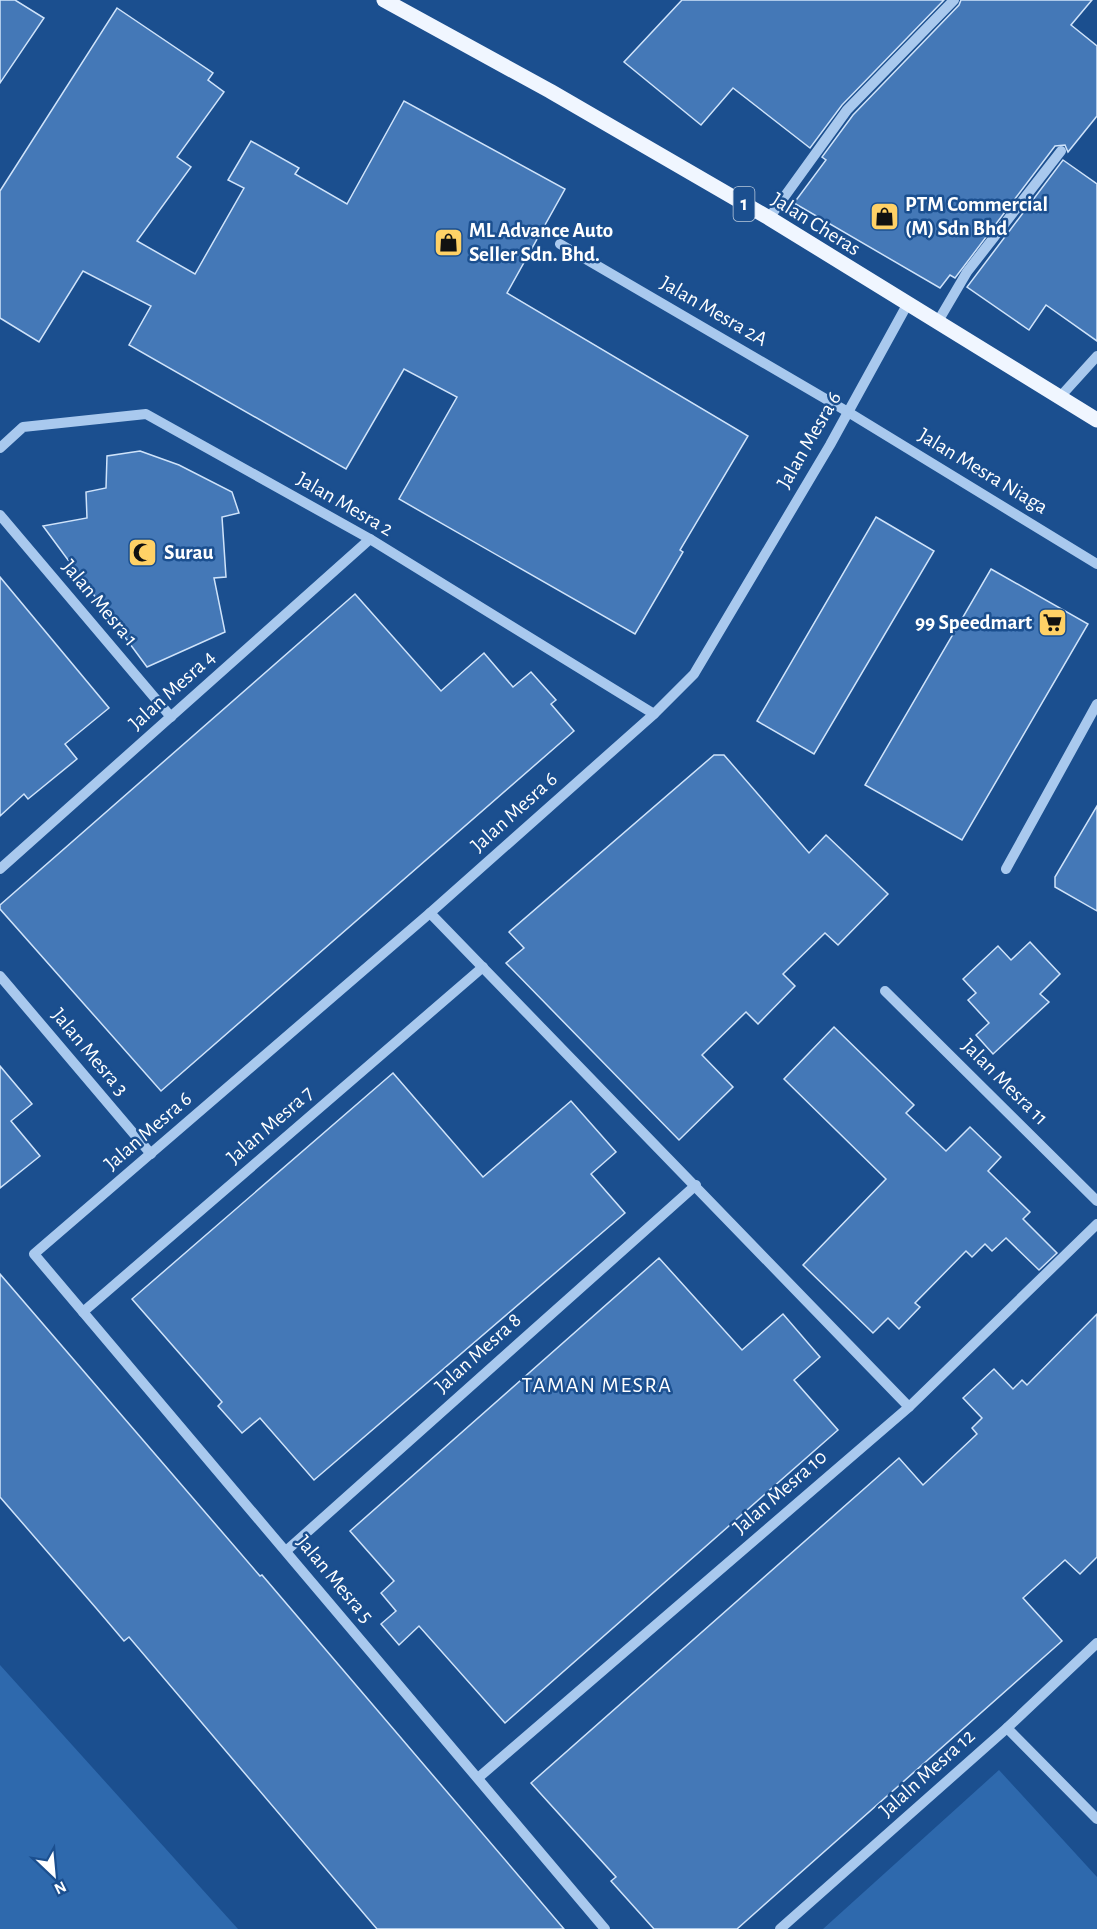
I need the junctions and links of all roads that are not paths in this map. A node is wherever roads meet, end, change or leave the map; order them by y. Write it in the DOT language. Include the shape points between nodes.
graph roads {
  1 [pos="384,0"];
  2 [pos="954,0"];
  3 [pos="1061,151"];
  4 [pos="769,218"];
  5 [pos="560,244"];
  6 [pos="907,305"];
  7 [pos="937,323"];
  8 [pos="1097,356"];
  9 [pos="1059,398"];
  10 [pos="848,412"];
  11 [pos="1097,420"];
  12 [pos="0,448"];
  13 [pos="0,515"];
  14 [pos="370,539"];
  15 [pos="1097,564"];
  16 [pos="1097,704"];
  17 [pos="654,714"];
  18 [pos="171,717"];
  19 [pos="0,869"];
  20 [pos="1006,869"];
  21 [pos="430,913"];
  22 [pos="483,967"];
  23 [pos="0,975"];
  24 [pos="885,991"];
  25 [pos="151,1154"];
  26 [pos="696,1185"];
  27 [pos="1097,1201"];
  28 [pos="1097,1224"];
  29 [pos="34,1254"];
  30 [pos="83,1312"];
  31 [pos="909,1407"];
  32 [pos="286,1551"];
  33 [pos="1097,1643"];
  34 [pos="1007,1728"];
  35 [pos="478,1778"];
  36 [pos="1097,1819"];
  37 [pos="605,1929"];
  38 [pos="780,1929"];
  1 -- 4 [label="main road, Jalan Cheras / 1"];
  2 -- 4 [label="street" via="847,111"];
  3 -- 7 [label="street" via="967,272"];
  4 -- 6 [label="main road, Jalan Cheras / 1"];
  5 -- 10 [label="street, Jalan Mesra 2A"];
  6 -- 7 [label="main road, Jalan Cheras / 1"];
  6 -- 10 [label="street, Jalan Mesra 6"];
  7 -- 9 [label="main road, Jalan Cheras / 1"];
  8 -- 9 [label="street"];
  9 -- 11 [label="main road, Jalan Cheras / 1"];
  10 -- 15 [label="street, Jalan Mesra Niaga"];
  10 -- 17 [label="street, Jalan Mesra 6" via="694,674"];
  12 -- 14 [label="street, Jalan Mesra 2" via="23,427 146,414"];
  13 -- 18 [label="street, Jalan Mesra 1"];
  14 -- 17 [label="street, Jalan Mesra 2"];
  14 -- 18 [label="street, Jalan Mesra 4"];
  16 -- 20 [label="street"];
  17 -- 21 [label="street, Jalan Mesra 6"];
  18 -- 19 [label="street, Jalan Mesra 4"];
  21 -- 22 [label="street"];
  21 -- 25 [label="street, Jalan Mesra 6"];
  22 -- 26 [label="street"];
  22 -- 30 [label="street, Jalan Mesra 7"];
  23 -- 25 [label="street, Jalan Mesra 3"];
  24 -- 27 [label="street, Jalan Mesra 11"];
  25 -- 29 [label="street, Jalan Mesra 6"];
  26 -- 31 [label="street"];
  26 -- 32 [label="street, Jalan Mesra 8"];
  28 -- 31 [label="street, Jalan Mesra 10"];
  29 -- 30 [label="street, Jalan Mesra 5"];
  30 -- 32 [label="street, Jalan Mesra 5"];
  31 -- 35 [label="street, Jalan Mesra 10"];
  32 -- 35 [label="street, Jalan Mesra 5"];
  33 -- 34 [label="street, Jalaln Mesra 12"];
  34 -- 36 [label="street"];
  34 -- 38 [label="street, Jalaln Mesra 12"];
  35 -- 37 [label="street, Jalan Mesra 5"];
}
